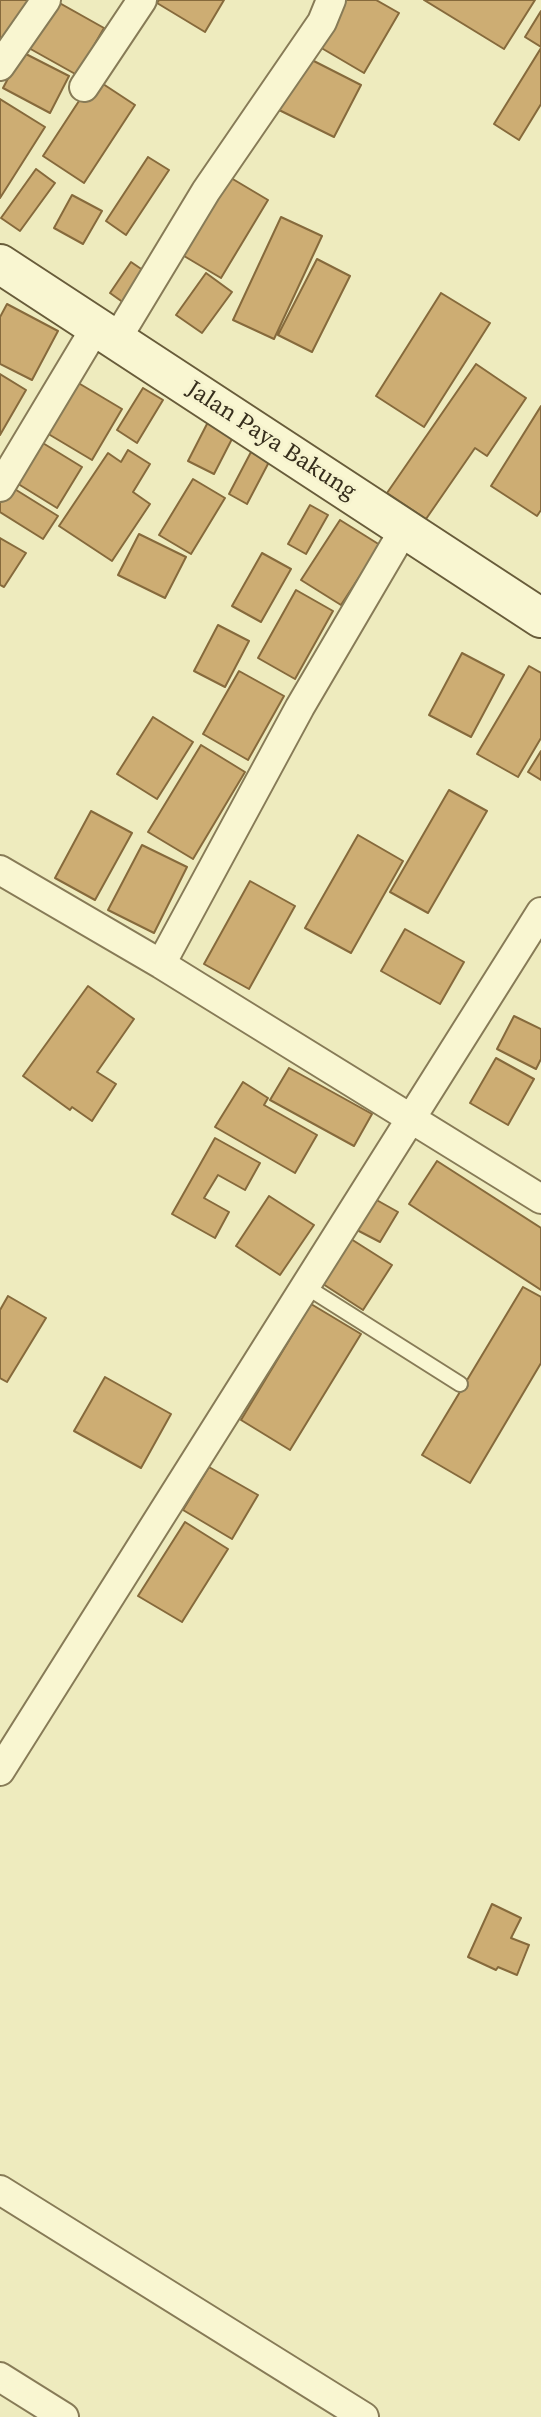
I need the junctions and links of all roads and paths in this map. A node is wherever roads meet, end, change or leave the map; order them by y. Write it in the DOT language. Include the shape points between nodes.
graph roads {
  1 [pos="46,0"];
  2 [pos="142,0"];
  3 [pos="331,0"];
  4 [pos="0,66"];
  5 [pos="84,87"];
  6 [pos="0,264"];
  7 [pos="106,333"];
  8 [pos="0,487"];
  9 [pos="405,528"];
  10 [pos="541,618"];
  11 [pos="0,870"];
  12 [pos="541,912"];
  13 [pos="161,964"];
  14 [pos="411,1118"];
  15 [pos="541,1199"];
  16 [pos="305,1286"];
  17 [pos="460,1384"];
  18 [pos="0,1771"];
  19 [pos="0,2190"];
  20 [pos="0,2377"];
  21 [pos="64,2417"];
  22 [pos="364,2417"];
  1 -- 4 [label="street"];
  2 -- 5 [label="street"];
  3 -- 7 [label="street" via="323,22"];
  6 -- 7 [label="main road, Jalan Paya Bakung"];
  7 -- 8 [label="street"];
  7 -- 9 [label="main road, Jalan Paya Bakung"];
  9 -- 10 [label="main road, Jalan Paya Bakung"];
  9 -- 13 [label="street" via="300,707"];
  11 -- 13 [label="street"];
  12 -- 14 [label="street"];
  13 -- 14 [label="street"];
  14 -- 15 [label="street"];
  14 -- 16 [label="street"];
  16 -- 17 [label="lane"];
  16 -- 18 [label="street"];
  19 -- 22 [label="street"];
  20 -- 21 [label="street"];
}
